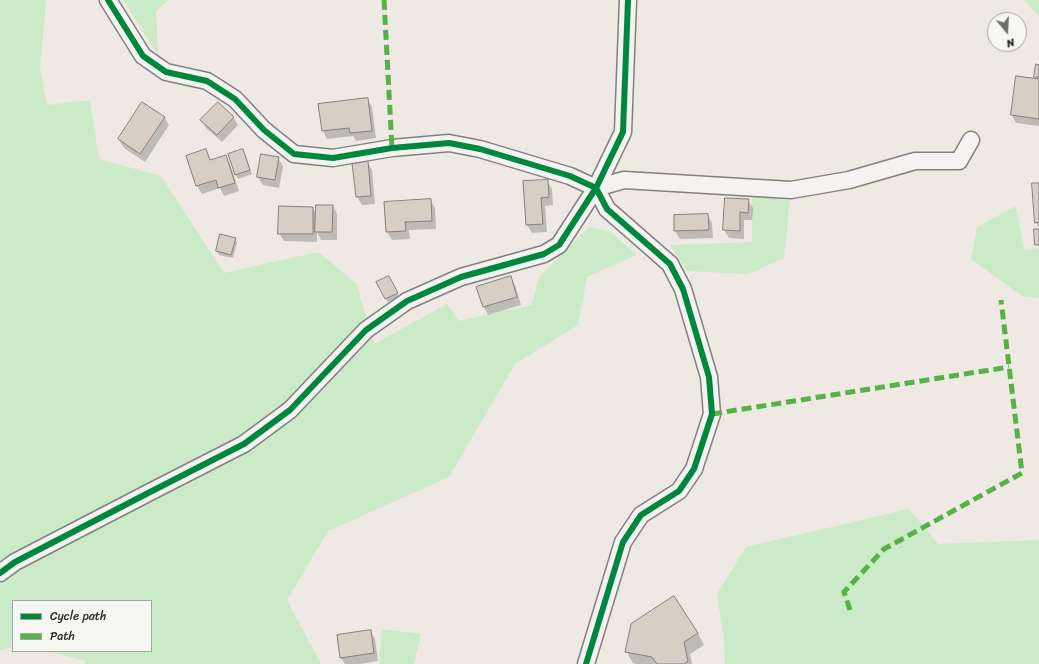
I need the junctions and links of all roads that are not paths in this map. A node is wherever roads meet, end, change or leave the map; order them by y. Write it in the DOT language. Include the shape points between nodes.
graph roads {
  1 [pos="108,0"];
  2 [pos="628,0"];
  3 [pos="971,140"];
  4 [pos="596,188"];
  5 [pos="0,572"];
  6 [pos="586,664"];
  1 -- 4 [label="street" via="143,56 166,72 207,81 235,99 264,130 294,154 333,158 392,148 449,144 480,149 518,160 570,176"];
  2 -- 4 [label="street" via="623,132"];
  3 -- 4 [label="street" via="959,161 915,161 849,180 791,190 624,180"];
  4 -- 5 [label="street" via="559,245 544,254 461,277 407,301 366,330 290,410 244,444 152,490"];
  4 -- 6 [label="street" via="607,209 670,264 683,289 709,377 712,414 691,475 679,491 641,515 623,542"];
}
